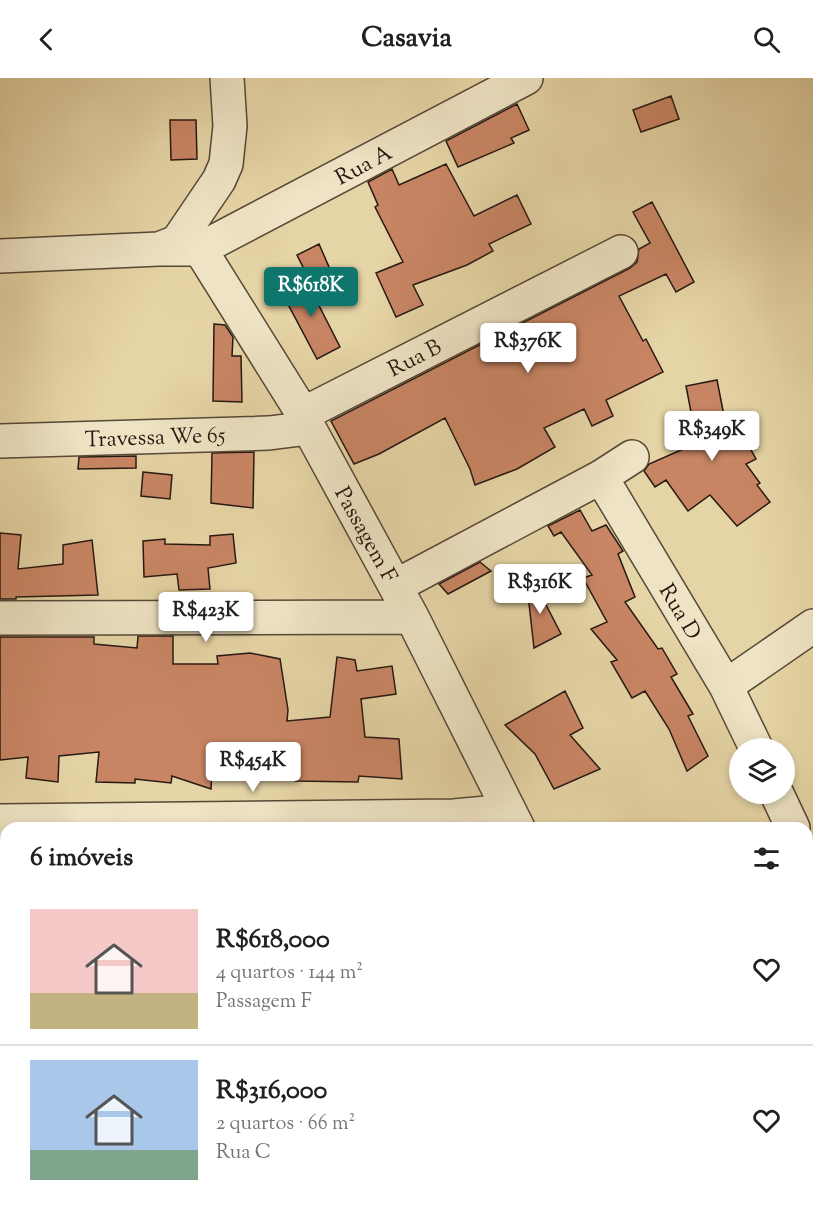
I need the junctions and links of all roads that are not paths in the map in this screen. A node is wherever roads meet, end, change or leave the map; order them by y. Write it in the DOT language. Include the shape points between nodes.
graph roads {
  1 [pos="227,78"];
  2 [pos="526,78"];
  3 [pos="159,249"];
  4 [pos="200,249"];
  5 [pos="621,252"];
  6 [pos="0,256"];
  7 [pos="306,421"];
  8 [pos="0,441"];
  9 [pos="632,458"];
  10 [pos="601,477"];
  11 [pos="396,586"];
  12 [pos="412,617"];
  13 [pos="0,618"];
  14 [pos="813,626"];
  15 [pos="726,686"];
  16 [pos="751,738"];
  17 [pos="782,804"];
  18 [pos="513,820"];
  19 [pos="0,821"];
  20 [pos="454,822"];
  21 [pos="790,822"];
  1 -- 3 [label="street" via="230,126 226,164 177,242"];
  2 -- 4 [label="street, Rua A"];
  3 -- 4 [label="street"];
  3 -- 6 [label="street"];
  4 -- 7 [label="street, Passagem F"];
  5 -- 7 [label="street, Rua B"];
  7 -- 8 [label="street, Travessa We 65" via="269,433"];
  7 -- 11 [label="street, Passagem F"];
  9 -- 10 [label="street"];
  10 -- 11 [label="street"];
  10 -- 15 [label="street, Rua D"];
  11 -- 12 [label="street, Passagem F"];
  12 -- 13 [label="street"];
  12 -- 18 [label="street, Passagem F"];
  14 -- 15 [label="street"];
  15 -- 16 [label="street, Rua D"];
  17 -- 21 [label="street"];
  18 -- 20 [label="street"];
  19 -- 20 [label="street"];
}
